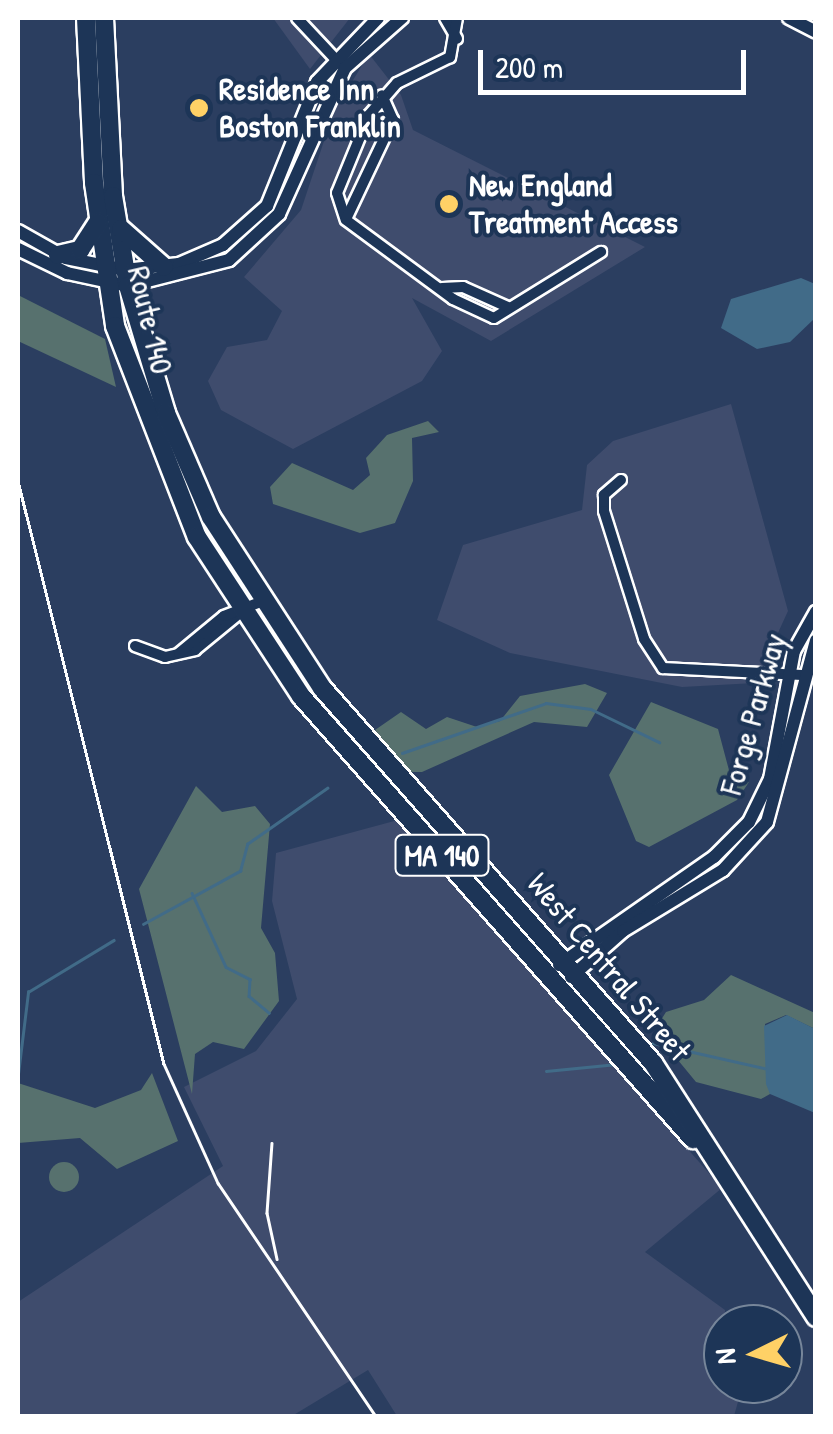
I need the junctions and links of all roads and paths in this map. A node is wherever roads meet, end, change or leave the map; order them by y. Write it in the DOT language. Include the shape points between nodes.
graph roads {
  1 [pos="86,18"];
  2 [pos="104,18"];
  3 [pos="297,18"];
  4 [pos="378,18"];
  5 [pos="445,18"];
  6 [pos="456,18"];
  7 [pos="789,18"];
  8 [pos="396,19"];
  9 [pos="816,32"];
  10 [pos="458,40"];
  11 [pos="339,63"];
  12 [pos="382,96"];
  13 [pos="107,220"];
  14 [pos="346,220"];
  15 [pos="18,231"];
  16 [pos="18,248"];
  17 [pos="601,252"];
  18 [pos="58,255"];
  19 [pos="164,268"];
  20 [pos="117,277"];
  21 [pos="622,480"];
  22 [pos="260,602"];
  23 [pos="816,612"];
  24 [pos="240,614"];
  25 [pos="816,640"];
  26 [pos="136,646"];
  27 [pos="795,674"];
  28 [pos="573,964"];
  29 [pos="556,979"];
  30 [pos="753,1220"];
  31 [pos="816,1317"];
  1 -- 13 [label="main road, Route 140 / MA 140"];
  2 -- 13 [label="main road, Route 140 / MA 140"];
  3 -- 11 [label="street"];
  4 -- 11 [label="street"];
  5 -- 10 [label="street"];
  6 -- 10 [label="street"];
  7 -- 9 [label="street"];
  8 -- 11 [label="street"];
  10 -- 12 [label="street" via="442,65"];
  11 -- 19 [label="street" via="303,109 261,215 224,245"];
  11 -- 20 [label="street" via="268,229 214,267"];
  12 -- 14 [label="street" via="337,193"];
  12 -- 14 [label="street" via="393,120"];
  13 -- 18 [label="main road" via="80,250"];
  13 -- 19 [label="main road" via="138,253"];
  13 -- 20 [label="main road, Route 140 / MA 140"];
  14 -- 17 [label="street" via="494,318"];
  15 -- 18 [label="street"];
  16 -- 20 [label="street"];
  18 -- 20 [label="street"];
  19 -- 20 [label="street"];
  20 -- 22 [label="main road, Route 140 / MA 140" via="184,458"];
  20 -- 24 [label="main road, Route 140 / MA 140" via="156,448"];
  21 -- 27 [label="street" via="604,494 604,511 656,660 696,676"];
  22 -- 24 [label="street"];
  22 -- 28 [label="main road, West Central Street / MA 140" via="322,688"];
  23 -- 27 [label="street, Forge Parkway"];
  24 -- 26 [label="street" via="178,654"];
  24 -- 29 [label="main road, West Central Street / MA 140" via="322,721"];
  25 -- 27 [label="street, Forge Parkway"];
  27 -- 28 [label="street, Forge Parkway" via="782,792 747,850"];
  28 -- 29 [label="street, Forge Parkway"];
  28 -- 30 [label="main road, West Central Street / MA 140" via="680,1099"];
  29 -- 30 [label="main road, West Central Street / MA 140"];
  30 -- 31 [label="main road, West Central Street / MA 140"];
}
